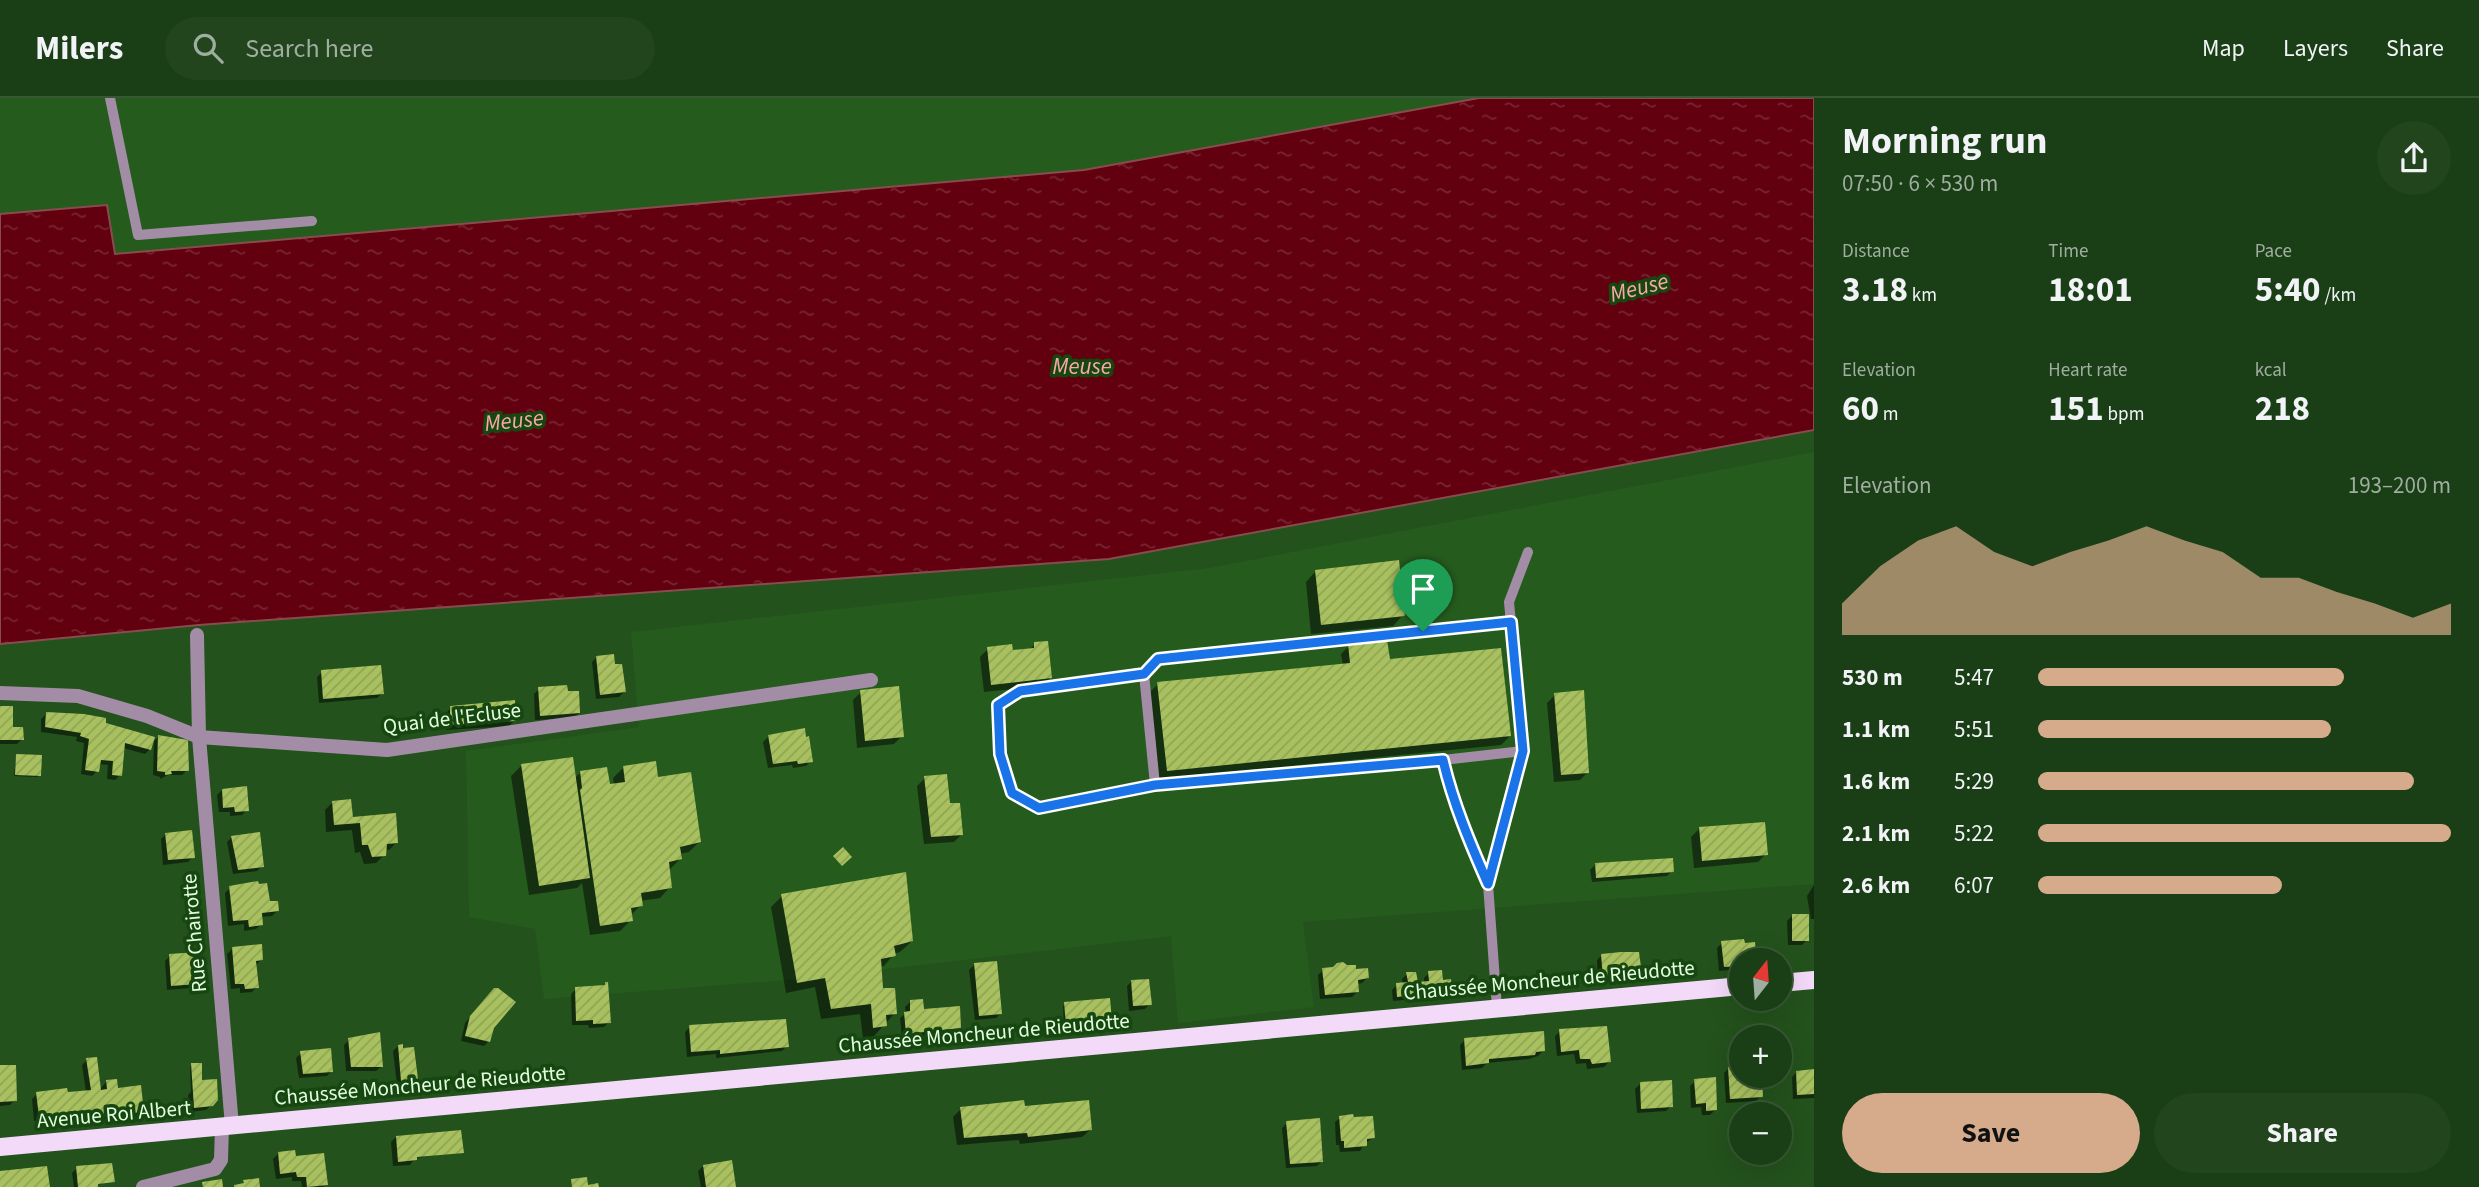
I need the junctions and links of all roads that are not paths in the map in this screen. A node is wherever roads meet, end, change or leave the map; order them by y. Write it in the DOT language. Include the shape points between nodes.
graph roads {
  1 [pos="110,98"];
  2 [pos="312,221"];
  3 [pos="1528,552"];
  4 [pos="1511,622"];
  5 [pos="197,635"];
  6 [pos="1144,674"];
  7 [pos="871,680"];
  8 [pos="0,693"];
  9 [pos="199,737"];
  10 [pos="1523,751"];
  11 [pos="1443,760"];
  12 [pos="1155,785"];
  13 [pos="1488,884"];
  14 [pos="1814,980"];
  15 [pos="1792,982"];
  16 [pos="1729,987"];
  17 [pos="1497,1008"];
  18 [pos="227,1126"];
  19 [pos="0,1147"];
  20 [pos="143,1187"];
  1 -- 2 [label="lane" via="138,235"];
  3 -- 4 [label="lane" via="1509,602"];
  4 -- 6 [label="lane" via="1158,659"];
  4 -- 10 [label="lane"];
  5 -- 9 [label="street, Rue Chairotte"];
  6 -- 12 [label="lane"];
  6 -- 12 [label="lane" via="1020,691 998,705 1000,754 1012,793 1039,808"];
  7 -- 9 [label="street, Quai de l'Ecluse" via="387,750"];
  8 -- 9 [label="street, Quai de l'Ecluse" via="78,696"];
  9 -- 18 [label="street, Rue Chairotte"];
  10 -- 11 [label="lane"];
  10 -- 13 [label="lane"];
  11 -- 12 [label="lane"];
  11 -- 13 [label="lane" via="1462,824"];
  13 -- 17 [label="lane"];
  14 -- 15 [label="main road"];
  16 -- 17 [label="main road, Chaussée Moncheur de Rieudotte"];
  17 -- 18 [label="main road, Chaussée Moncheur de Rieudotte"];
  18 -- 19 [label="main road, Avenue Roi Albert"];
  18 -- 20 [label="street, Rue Chairotte" via="215,1169"];
}
